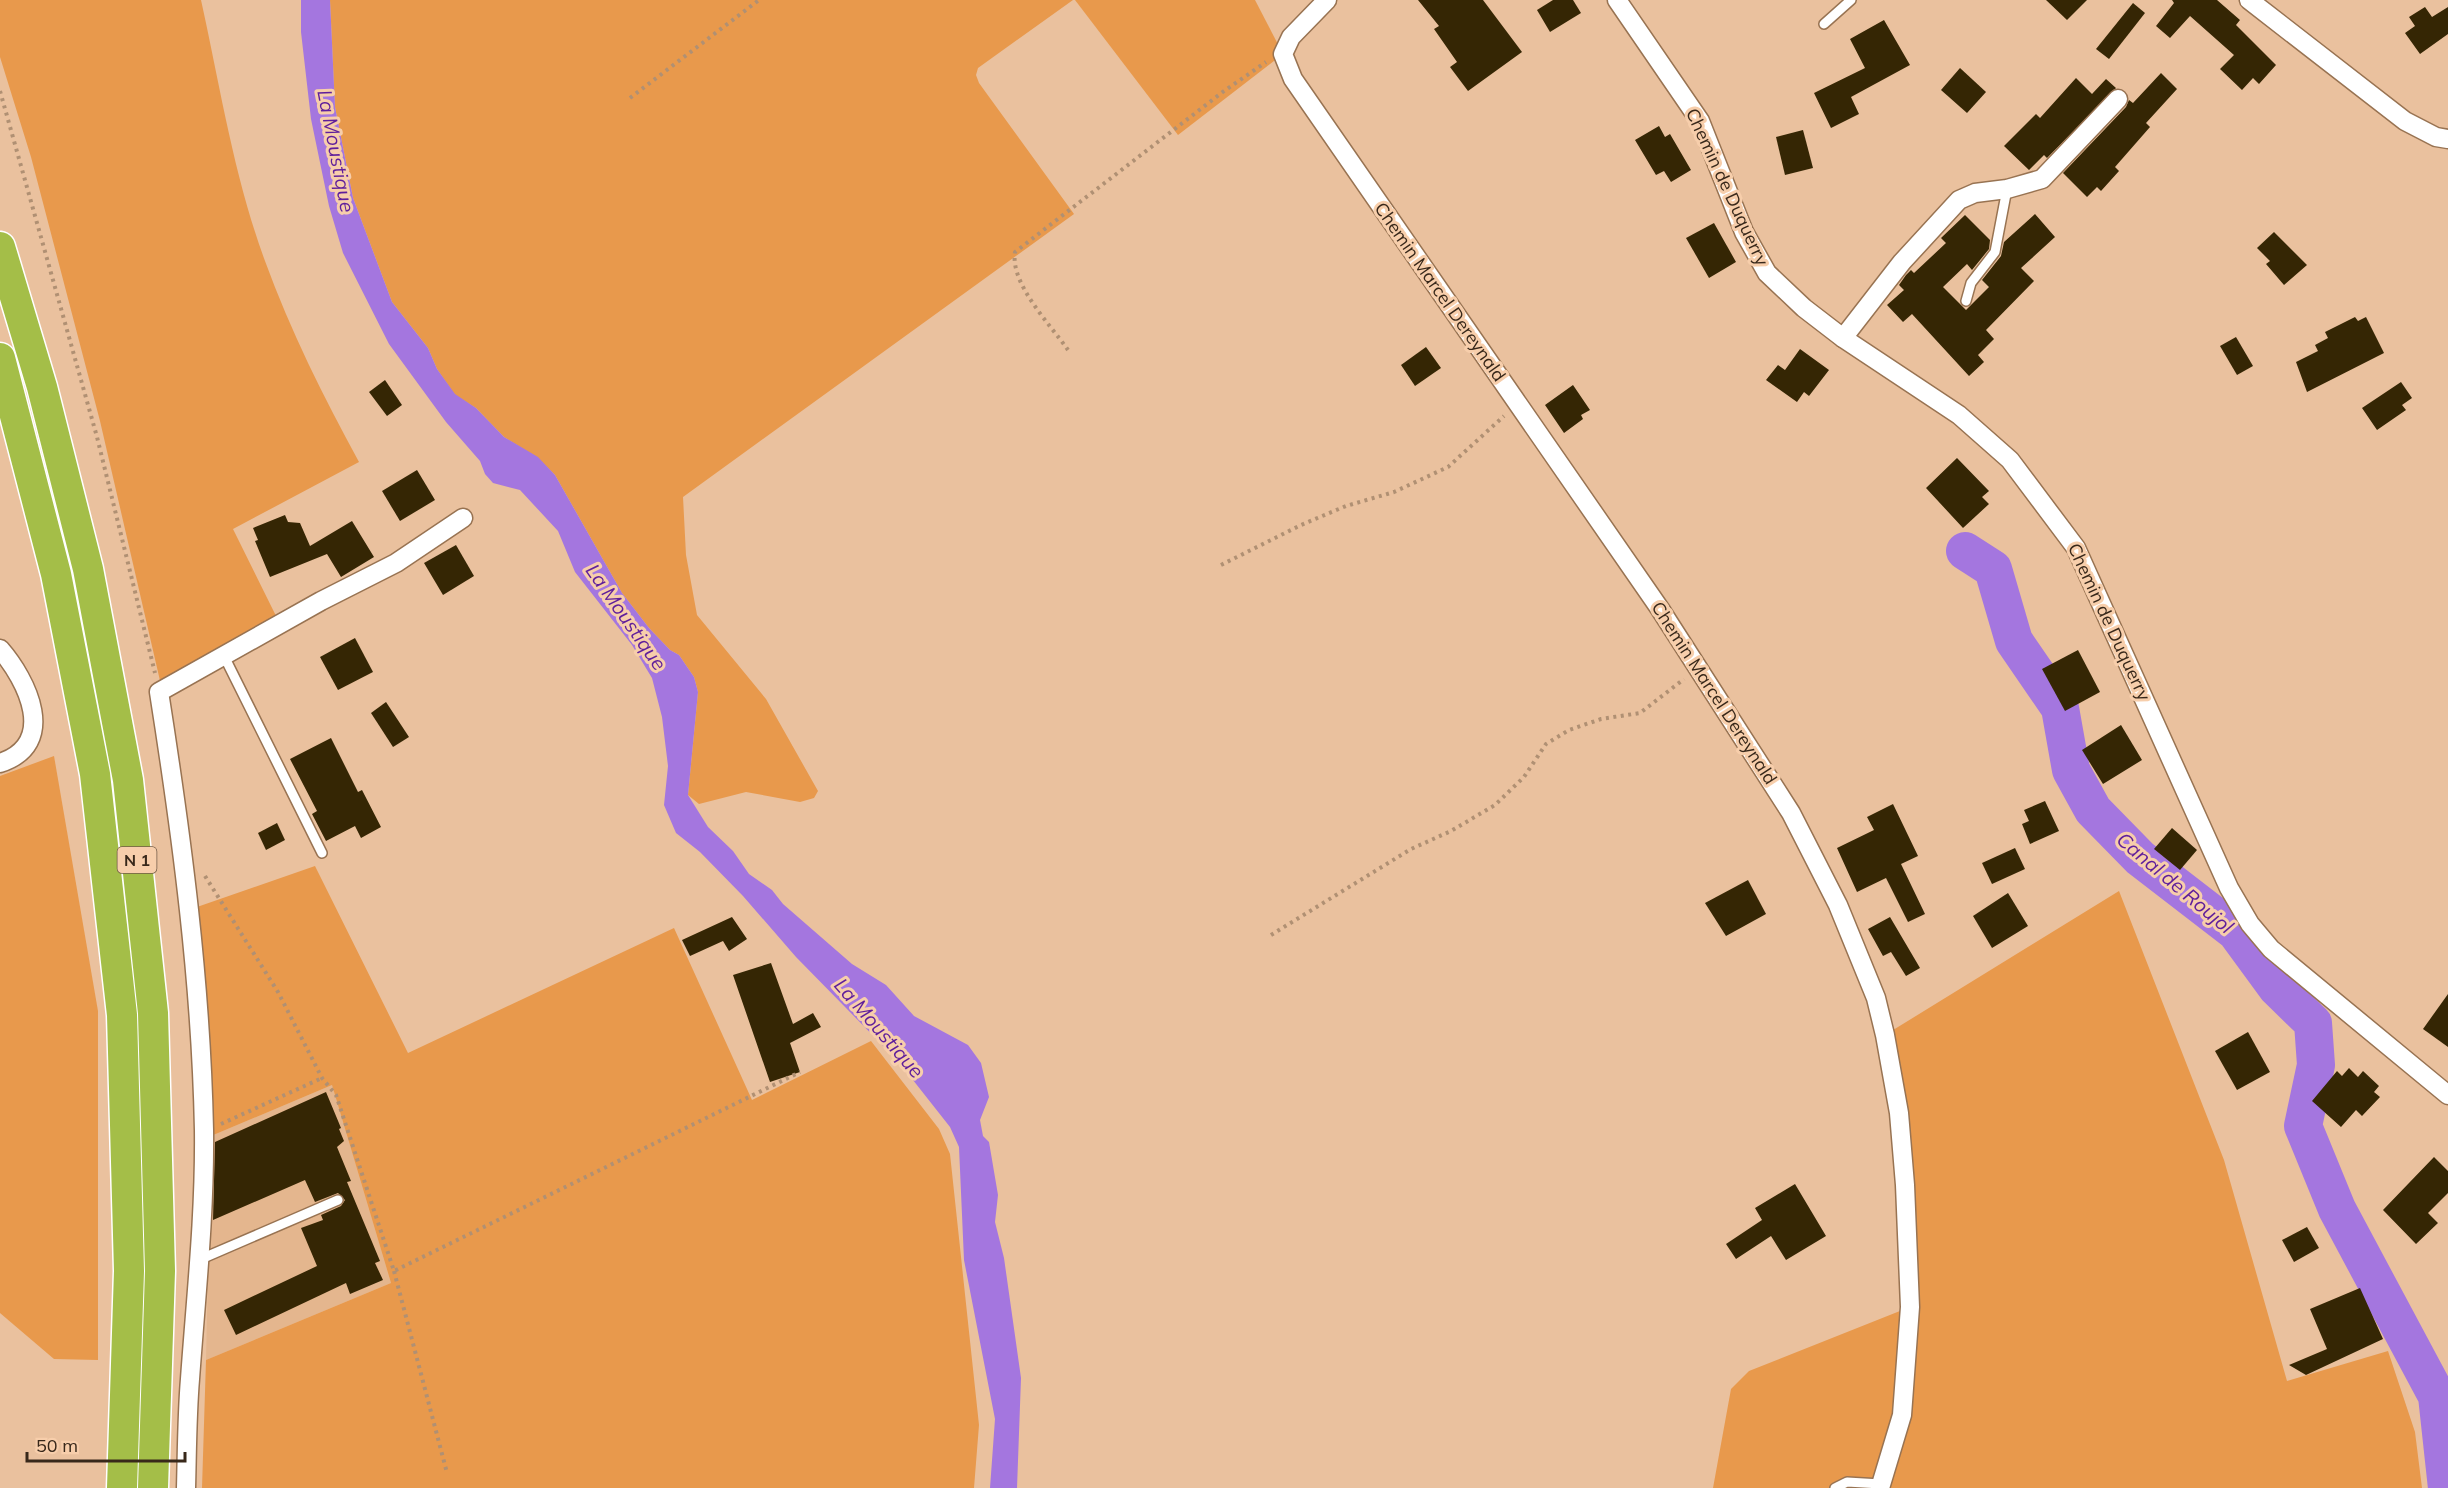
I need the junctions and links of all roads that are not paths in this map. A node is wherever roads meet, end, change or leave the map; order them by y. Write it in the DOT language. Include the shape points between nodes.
graph roads {
  1 [pos="1327,0"];
  2 [pos="1617,0"];
  3 [pos="1851,0"];
  4 [pos="2249,0"];
  5 [pos="1824,24"];
  6 [pos="2118,99"];
  7 [pos="2448,139"];
  8 [pos="2007,189"];
  9 [pos="0,247"];
  10 [pos="1966,301"];
  11 [pos="1843,338"];
  12 [pos="0,358"];
  13 [pos="463,518"];
  14 [pos="0,649"];
  15 [pos="224,656"];
  16 [pos="0,763"];
  17 [pos="322,853"];
  18 [pos="2448,1095"];
  19 [pos="338,1200"];
  20 [pos="201,1259"];
  21 [pos="1880,1486"];
  22 [pos="123,1488"];
  23 [pos="153,1488"];
  24 [pos="186,1488"];
  25 [pos="1835,1488"];
  1 -- 21 [label="street, Chemin Marcel Dereynald" via="1291,37 1283,54 1293,79 1520,406 1791,813 1876,998 1899,1113 1910,1307 1902,1415"];
  2 -- 11 [label="street, Chemin de Duquerry" via="1700,121 1744,232 1767,273"];
  3 -- 5 [label="lane"];
  4 -- 7 [label="street" via="2405,121"];
  6 -- 8 [label="street" via="2042,179"];
  8 -- 10 [label="lane" via="1995,252 1971,283"];
  8 -- 11 [label="street" via="1975,192 1959,200 1902,262"];
  9 -- 23 [label="highway, N 1" via="42,387 88,569 128,780 153,1013 160,1271"];
  11 -- 18 [label="street, Chemin de Duquerry" via="1959,415 2010,460 2076,548 2229,888 2250,924 2271,949"];
  12 -- 22 [label="highway, N 1" via="56,574 93,763 121,1004 129,1271"];
  13 -- 15 [label="street" via="396,563"];
  14 -- 16 [label="street" via="29,692 34,718 21,752"];
  15 -- 17 [label="lane"];
  15 -- 20 [label="street" via="159,692 182,840 199,994 204,1131"];
  19 -- 20 [label="lane"];
  20 -- 24 [label="street" via="190,1381"];
  21 -- 25 [label="lane" via="1847,1482"];
}
